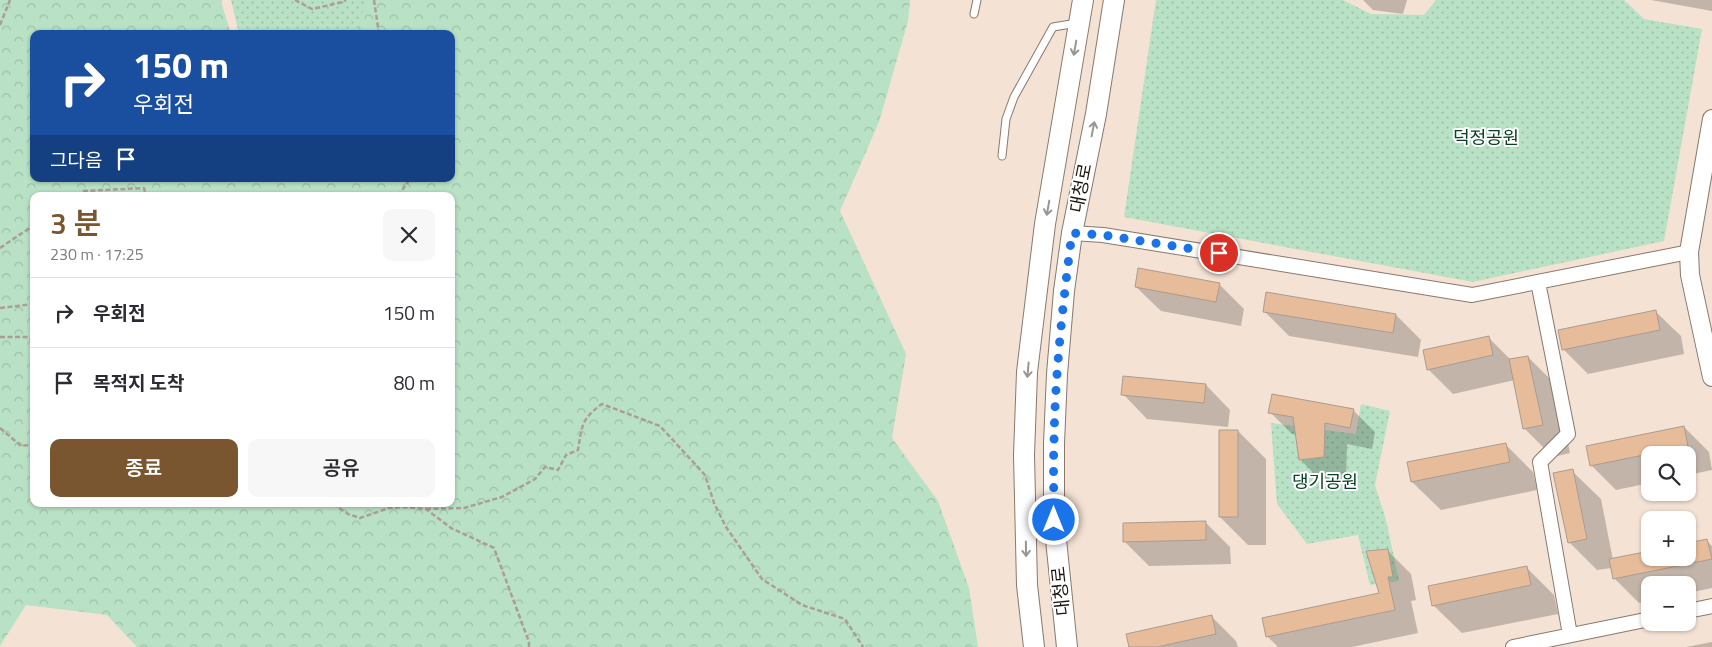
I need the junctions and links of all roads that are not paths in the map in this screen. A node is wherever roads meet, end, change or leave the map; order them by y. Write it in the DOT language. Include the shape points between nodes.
graph roads {
  1 [pos="977,0"];
  2 [pos="1083,0"];
  3 [pos="1114,0"];
  4 [pos="974,14"];
  5 [pos="1079,22"];
  6 [pos="1712,119"];
  7 [pos="1002,156"];
  8 [pos="1072,233"];
  9 [pos="1689,252"];
  10 [pos="1538,282"];
  11 [pos="1712,377"];
  12 [pos="1712,606"];
  13 [pos="1696,610"];
  14 [pos="1641,621"];
  15 [pos="1570,635"];
  16 [pos="1034,647"];
  17 [pos="1067,647"];
  18 [pos="1514,647"];
  1 -- 4 [label="lane"];
  2 -- 5 [label="main road, 대청로"];
  8 -- 3 [label="main road, 대청로, one-way" via="1096,114"];
  5 -- 7 [label="lane" via="1053,27 1014,97 1006,119"];
  5 -- 16 [label="main road, 대청로, one-way" via="1045,224 1027,372 1024,455 1027,585"];
  6 -- 9 [label="street"];
  8 -- 10 [label="street" via="1113,236 1472,294"];
  8 -- 17 [label="main road, 대청로" via="1064,291 1054,443 1054,520"];
  9 -- 10 [label="street"];
  9 -- 11 [label="street" via="1690,275"];
  10 -- 15 [label="street" via="1568,434 1540,462"];
  12 -- 13 [label="street"];
  14 -- 15 [label="street"];
  15 -- 18 [label="street"];
}
